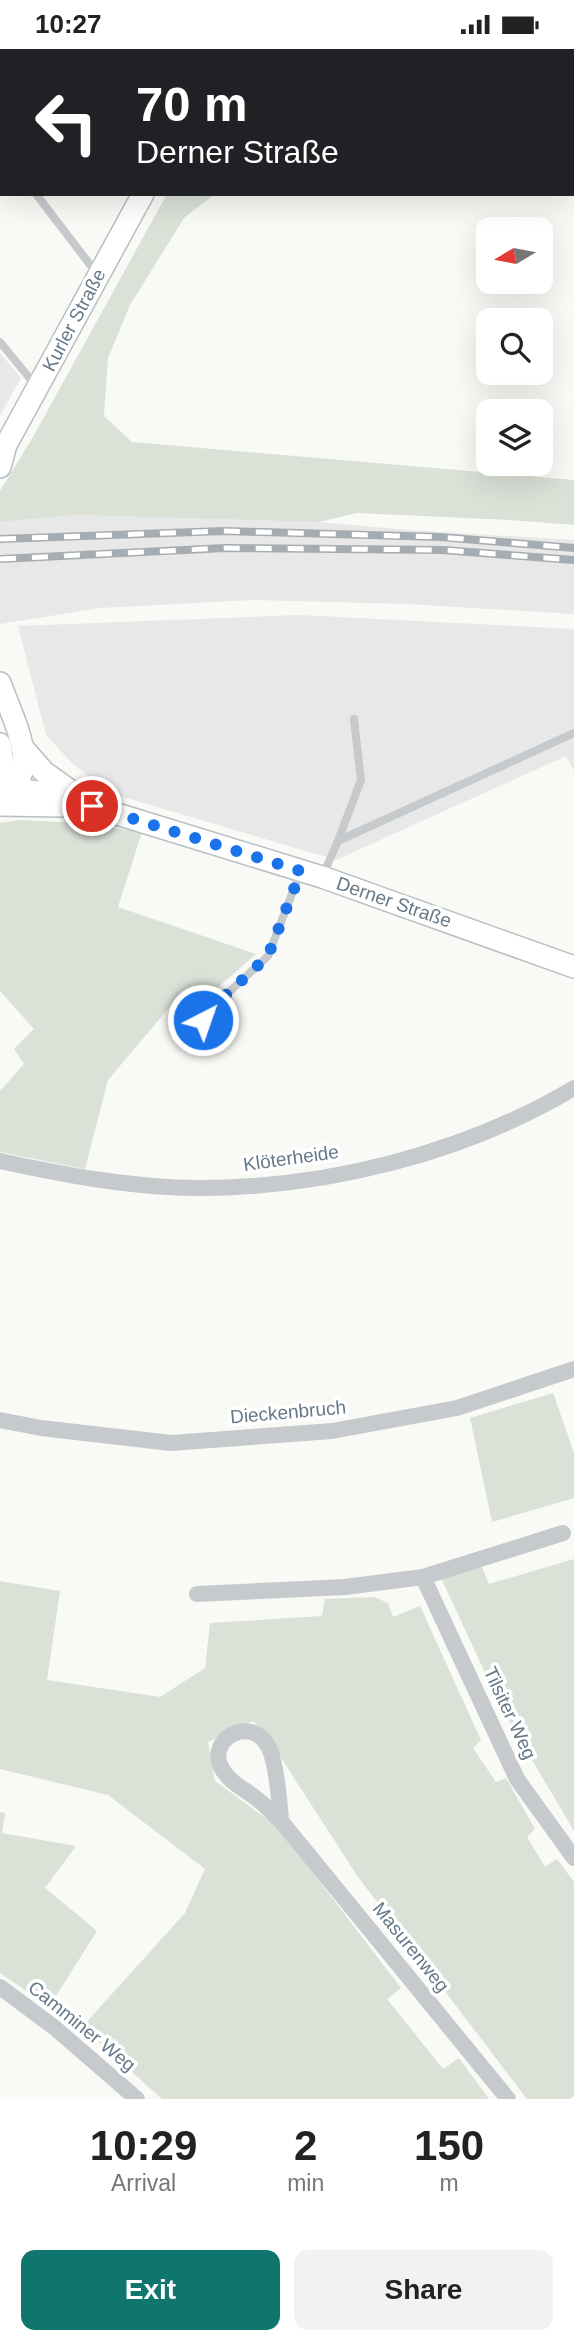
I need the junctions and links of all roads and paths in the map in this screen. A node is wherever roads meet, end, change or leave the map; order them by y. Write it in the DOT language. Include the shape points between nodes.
graph roads {
  1 [pos="38,196"];
  2 [pos="142,196"];
  3 [pos="98,275"];
  4 [pos="0,342"];
  5 [pos="37,387"];
  6 [pos="3,447"];
  7 [pos="0,467"];
  8 [pos="0,683"];
  9 [pos="354,719"];
  10 [pos="574,733"];
  11 [pos="0,744"];
  12 [pos="22,747"];
  13 [pos="7,798"];
  14 [pos="92,806"];
  15 [pos="338,841"];
  16 [pos="301,871"];
  17 [pos="322,877"];
  18 [pos="574,967"];
  19 [pos="203,1020"];
  20 [pos="574,1088"];
  21 [pos="0,1161"];
  22 [pos="574,1369"];
  23 [pos="0,1420"];
  24 [pos="563,1533"];
  25 [pos="424,1577"];
  26 [pos="197,1594"];
  27 [pos="281,1821"];
  28 [pos="574,1858"];
  29 [pos="0,1987"];
  30 [pos="137,2099"];
  31 [pos="508,2099"];
  1 -- 3 [label="lane"];
  2 -- 3 [label="street, Kurler Straße"];
  3 -- 5 [label="street, Kurler Straße"];
  4 -- 5 [label="lane"];
  5 -- 6 [label="street, Kurler Straße"];
  6 -- 7 [label="street, Kurler Straße"];
  8 -- 12 [label="street"];
  9 -- 15 [label="lane" via="361,780"];
  10 -- 15 [label="lane"];
  11 -- 13 [label="street"];
  12 -- 13 [label="street" via="22,771"];
  12 -- 14 [label="street, Derner Straße" via="44,772"];
  13 -- 14 [label="street, Derner Straße" via="57,794"];
  14 -- 16 [label="street, Derner Straße"];
  15 -- 17 [label="lane"];
  16 -- 17 [label="street, Derner Straße"];
  16 -- 19 [label="lane" via="268,956"];
  17 -- 18 [label="street, Derner Straße"];
  20 -- 21 [label="street, Klöterheide" via="540,1108 441,1149 314,1179 198,1188 78,1178"];
  22 -- 23 [label="street, Dieckenbruch" via="457,1408 332,1431 171,1443"];
  24 -- 25 [label="street"];
  25 -- 26 [label="street" via="345,1587"];
  25 -- 28 [label="street, Tilsiter Weg" via="517,1779"];
  27 -- 27 [label="street, Masurenweg" via="231,1781 219,1765 219,1750 228,1736 244,1730 256,1733 268,1746"];
  27 -- 31 [label="street, Masurenweg"];
  29 -- 30 [label="street, Camminer Weg"];
}
